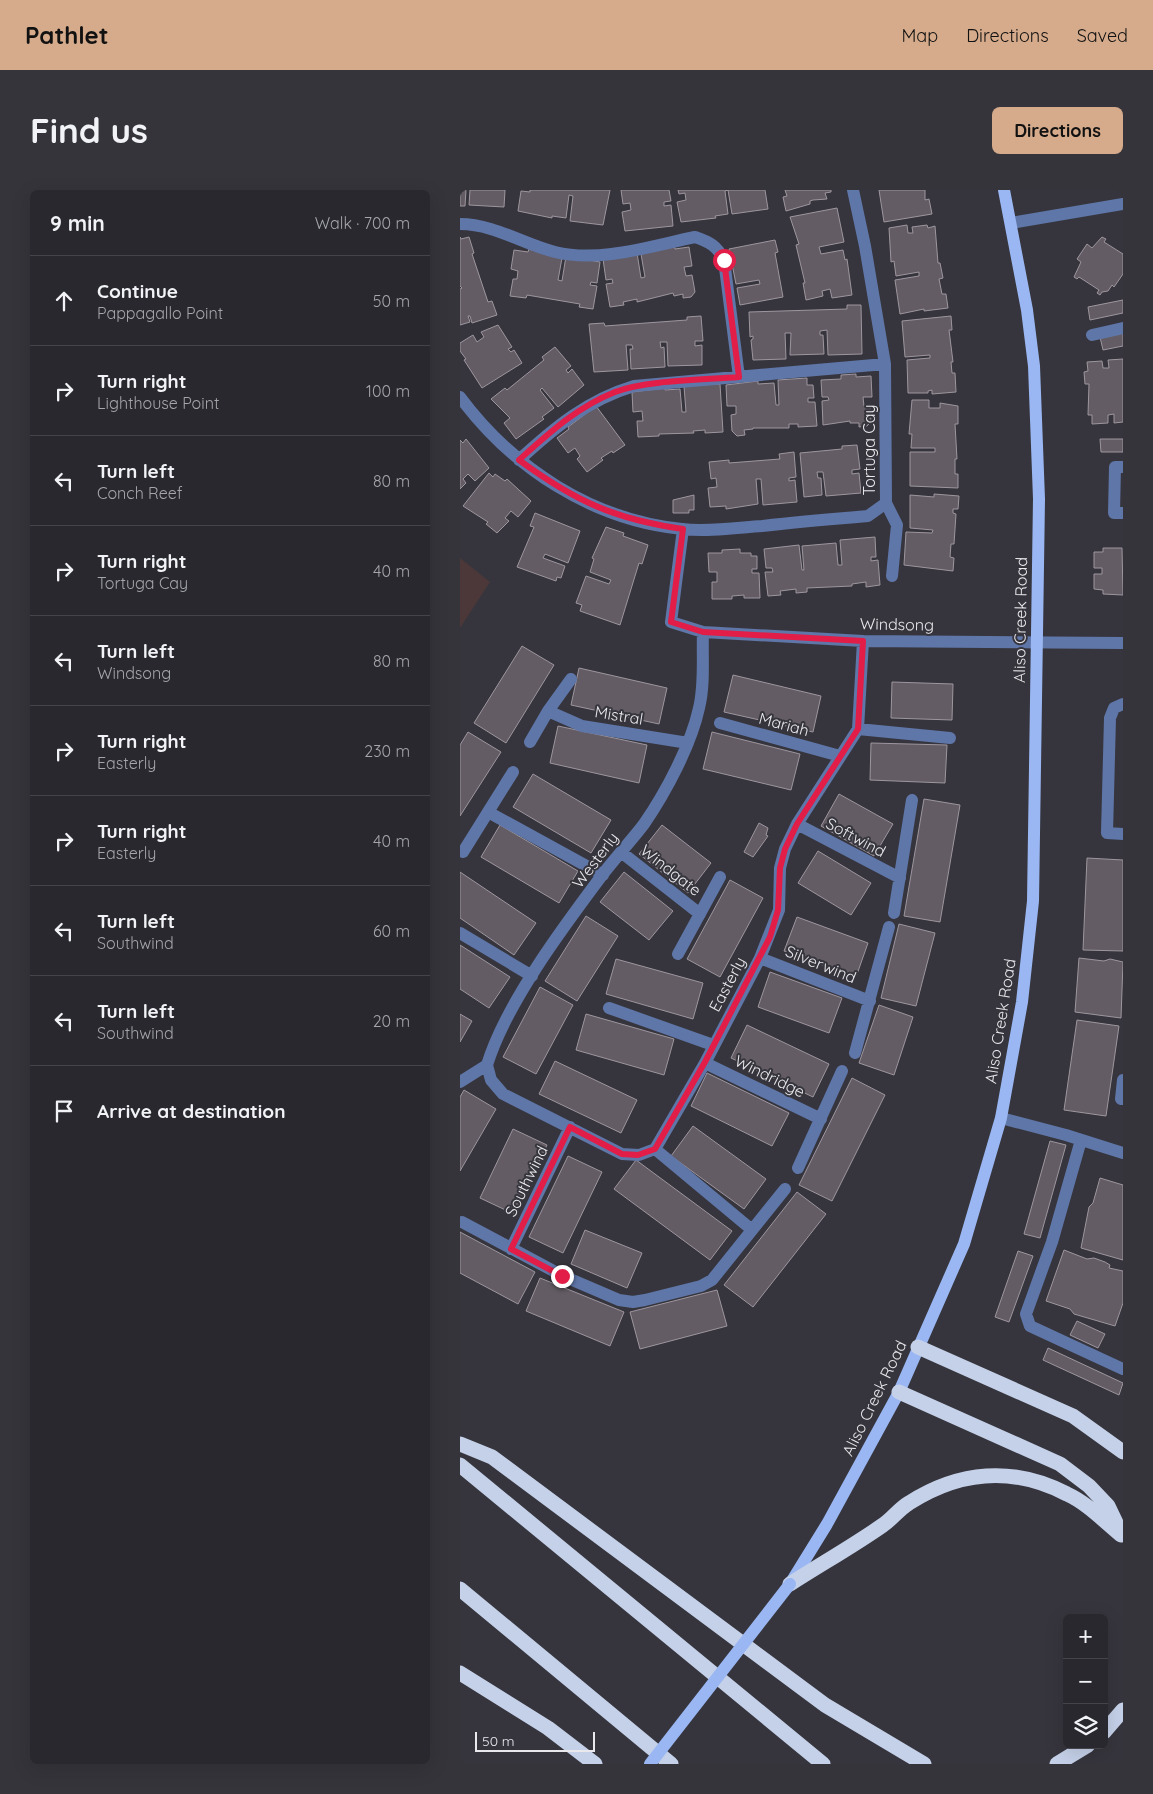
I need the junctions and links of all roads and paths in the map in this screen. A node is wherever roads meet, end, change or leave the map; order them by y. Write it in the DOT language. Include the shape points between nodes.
graph roads {
  1 [pos="853,190"];
  2 [pos="1004,190"];
  3 [pos="1123,204"];
  4 [pos="1011,223"];
  5 [pos="460,224"];
  6 [pos="1123,328"];
  7 [pos="1092,335"];
  8 [pos="885,364"];
  9 [pos="739,377"];
  10 [pos="460,397"];
  11 [pos="519,460"];
  12 [pos="1123,467"];
  13 [pos="886,503"];
  14 [pos="1123,513"];
  15 [pos="683,529"];
  16 [pos="892,576"];
  17 [pos="703,632"];
  18 [pos="863,641"];
  19 [pos="1036,642"];
  20 [pos="1123,644"];
  21 [pos="571,679"];
  22 [pos="1123,704"];
  23 [pos="548,711"];
  24 [pos="720,723"];
  25 [pos="858,729"];
  26 [pos="950,738"];
  27 [pos="530,742"];
  28 [pos="688,742"];
  29 [pos="840,756"];
  30 [pos="513,772"];
  31 [pos="912,800"];
  32 [pos="488,812"];
  33 [pos="797,824"];
  34 [pos="1123,834"];
  35 [pos="463,852"];
  36 [pos="621,852"];
  37 [pos="603,875"];
  38 [pos="720,877"];
  39 [pos="900,878"];
  40 [pos="700,914"];
  41 [pos="894,914"];
  42 [pos="889,927"];
  43 [pos="460,933"];
  44 [pos="678,954"];
  45 [pos="760,958"];
  46 [pos="532,976"];
  47 [pos="870,1001"];
  48 [pos="609,1008"];
  49 [pos="712,1046"];
  50 [pos="854,1053"];
  51 [pos="705,1062"];
  52 [pos="487,1065"];
  53 [pos="842,1071"];
  54 [pos="460,1080"];
  55 [pos="1123,1080"];
  56 [pos="1123,1099"];
  57 [pos="1001,1118"];
  58 [pos="821,1119"];
  59 [pos="570,1127"];
  60 [pos="1081,1140"];
  61 [pos="655,1149"];
  62 [pos="1123,1153"];
  63 [pos="798,1168"];
  64 [pos="785,1189"];
  65 [pos="462,1222"];
  66 [pos="751,1229"];
  67 [pos="511,1249"];
  68 [pos="918,1347"];
  69 [pos="1123,1369"];
  70 [pos="899,1392"];
  71 [pos="460,1444"];
  72 [pos="1123,1452"];
  73 [pos="460,1465"];
  74 [pos="1122,1536"];
  75 [pos="790,1584"];
  76 [pos="460,1589"];
  77 [pos="460,1673"];
  78 [pos="1123,1710"];
  79 [pos="1108,1727"];
  80 [pos="1081,1749"];
  81 [pos="595,1764"];
  82 [pos="650,1764"];
  83 [pos="671,1764"];
  84 [pos="823,1764"];
  85 [pos="924,1764"];
  86 [pos="1057,1764"];
  1 -- 8 [label="street, Tortuga Cay"];
  2 -- 4 [label="main road, Aliso Creek Road"];
  3 -- 4 [label="street"];
  4 -- 19 [label="main road, Aliso Creek Road" via="1034,366 1039,499"];
  5 -- 9 [label="street" via="484,226 555,252 594,256 695,237 709,241 724,260"];
  6 -- 7 [label="street"];
  8 -- 9 [label="street"];
  8 -- 13 [label="street, Tortuga Cay"];
  9 -- 11 [label="street" via="634,386 615,392 561,422"];
  10 -- 11 [label="street, Tortuga Cay" via="494,438"];
  11 -- 15 [label="street, Tortuga Cay" via="549,482 602,510 644,523"];
  12 -- 14 [label="street" via="1114,467 1114,513"];
  13 -- 15 [label="street, Tortuga Cay" via="868,516 724,529"];
  13 -- 16 [label="street" via="898,525"];
  15 -- 17 [label="street, Windsong" via="671,622"];
  17 -- 18 [label="street, Windsong"];
  17 -- 28 [label="street, Westerly" via="699,708"];
  18 -- 19 [label="street, Windsong"];
  18 -- 25 [label="street"];
  19 -- 20 [label="street, Windsong"];
  19 -- 57 [label="main road, Aliso Creek Road" via="1033,901 1022,1002"];
  21 -- 23 [label="street"];
  22 -- 34 [label="street" via="1114,708 1110,718 1107,832"];
  23 -- 27 [label="street"];
  23 -- 28 [label="street, Mistral" via="582,726"];
  24 -- 29 [label="street, Mariah"];
  25 -- 26 [label="street"];
  25 -- 29 [label="street, Easterly"];
  28 -- 36 [label="street, Westerly" via="644,824"];
  29 -- 33 [label="street, Easterly"];
  30 -- 32 [label="street"];
  31 -- 39 [label="street, Softwind"];
  32 -- 35 [label="street"];
  32 -- 37 [label="street"];
  33 -- 39 [label="street, Softwind"];
  33 -- 45 [label="street, Easterly" via="785,849 780,868 778,910"];
  36 -- 37 [label="street, Westerly"];
  36 -- 40 [label="street, Windgate"];
  37 -- 46 [label="street, Westerly"];
  38 -- 40 [label="street, Windgate"];
  39 -- 41 [label="street, Softwind"];
  40 -- 44 [label="street, Windgate"];
  42 -- 47 [label="street, Silverwind"];
  43 -- 46 [label="street"];
  45 -- 47 [label="street, Silverwind"];
  45 -- 49 [label="street, Easterly"];
  46 -- 52 [label="street, Westerly" via="494,1044"];
  47 -- 50 [label="street, Silverwind"];
  48 -- 49 [label="street"];
  49 -- 51 [label="street, Easterly"];
  51 -- 58 [label="street, Windridge"];
  51 -- 61 [label="street, Easterly"];
  52 -- 54 [label="street"];
  52 -- 59 [label="street" via="491,1080 503,1094"];
  53 -- 58 [label="street"];
  55 -- 56 [label="street"];
  57 -- 60 [label="street"];
  57 -- 68 [label="main road, Aliso Creek Road" via="964,1244"];
  58 -- 63 [label="street"];
  59 -- 61 [label="street" via="622,1154 638,1155"];
  59 -- 67 [label="street, Southwind"];
  60 -- 62 [label="street"];
  60 -- 69 [label="street" via="1026,1321 1030,1326"];
  61 -- 66 [label="street"];
  64 -- 66 [label="street"];
  65 -- 67 [label="street"];
  66 -- 67 [label="street" via="712,1280 701,1286 633,1302 619,1300 562,1276"];
  68 -- 70 [label="main road, Aliso Creek Road"];
  68 -- 72 [label="highway" via="1073,1416"];
  70 -- 74 [label="highway" via="1060,1464 1089,1486 1108,1506"];
  70 -- 75 [label="main road, Aliso Creek Road" via="827,1524"];
  71 -- 85 [label="highway" via="492,1456 826,1705"];
  73 -- 84 [label="highway"];
  74 -- 75 [label="highway" via="1068,1494 1039,1482 988,1474 950,1482 908,1503 884,1525"];
  75 -- 82 [label="main road, Aliso Creek Road, bridge"];
  76 -- 83 [label="highway"];
  77 -- 81 [label="highway" via="548,1728"];
  78 -- 79 [label="highway"];
  80 -- 86 [label="highway"];
}
